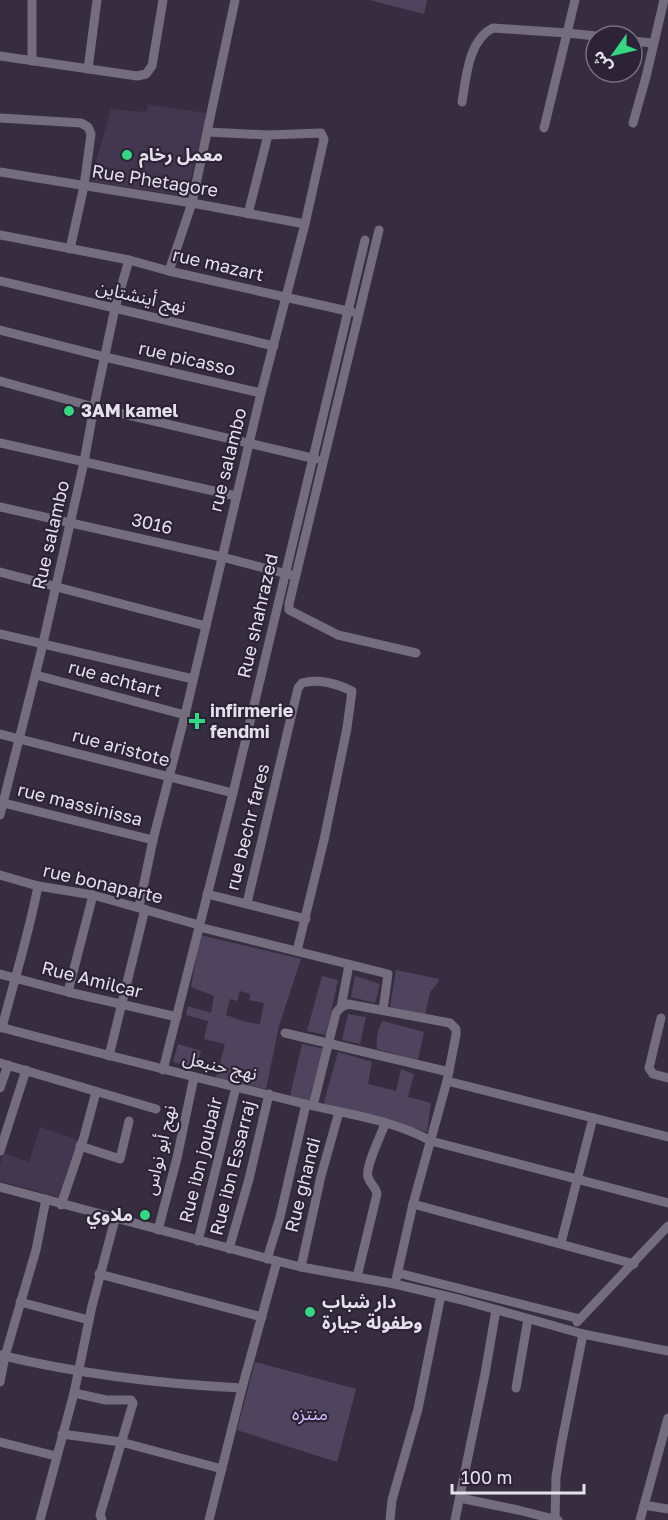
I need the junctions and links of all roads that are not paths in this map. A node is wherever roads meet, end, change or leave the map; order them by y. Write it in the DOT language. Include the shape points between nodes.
graph roads {
  1 [pos="32,0"];
  2 [pos="97,0"];
  3 [pos="163,0"];
  4 [pos="235,0"];
  5 [pos="575,0"];
  6 [pos="664,0"];
  7 [pos="567,33"];
  8 [pos="584,35"];
  9 [pos="644,42"];
  10 [pos="653,43"];
  11 [pos="0,56"];
  12 [pos="32,61"];
  13 [pos="88,69"];
  14 [pos="462,102"];
  15 [pos="0,118"];
  16 [pos="633,123"];
  17 [pos="544,128"];
  18 [pos="207,132"];
  19 [pos="268,135"];
  20 [pos="0,172"];
  21 [pos="84,186"];
  22 [pos="192,203"];
  23 [pos="248,214"];
  24 [pos="305,224"];
  25 [pos="380,230"];
  26 [pos="0,235"];
  27 [pos="364,240"];
  28 [pos="70,249"];
  29 [pos="129,260"];
  30 [pos="169,271"];
  31 [pos="0,281"];
  32 [pos="285,298"];
  33 [pos="115,308"];
  34 [pos="347,311"];
  35 [pos="359,313"];
  36 [pos="0,330"];
  37 [pos="274,346"];
  38 [pos="105,357"];
  39 [pos="0,381"];
  40 [pos="261,393"];
  41 [pos="94,407"];
  42 [pos="0,443"];
  43 [pos="249,443"];
  44 [pos="312,459"];
  45 [pos="324,461"];
  46 [pos="84,462"];
  47 [pos="236,496"];
  48 [pos="0,507"];
  49 [pos="70,522"];
  50 [pos="222,557"];
  51 [pos="0,572"];
  52 [pos="285,573"];
  53 [pos="296,576"];
  54 [pos="56,586"];
  55 [pos="206,626"];
  56 [pos="0,634"];
  57 [pos="43,645"];
  58 [pos="416,652"];
  59 [pos="36,675"];
  60 [pos="193,679"];
  61 [pos="185,716"];
  62 [pos="0,734"];
  63 [pos="21,739"];
  64 [pos="168,777"];
  65 [pos="233,793"];
  66 [pos="2,803"];
  67 [pos="0,815"];
  68 [pos="153,840"];
  69 [pos="0,875"];
  70 [pos="38,886"];
  71 [pos="207,894"];
  72 [pos="93,895"];
  73 [pos="247,903"];
  74 [pos="142,908"];
  75 [pos="306,919"];
  76 [pos="199,926"];
  77 [pos="297,951"];
  78 [pos="349,965"];
  79 [pos="0,974"];
  80 [pos="14,978"];
  81 [pos="68,992"];
  82 [pos="123,1005"];
  83 [pos="341,1007"];
  84 [pos="383,1010"];
  85 [pos="177,1017"];
  86 [pos="661,1018"];
  87 [pos="1,1028"];
  88 [pos="285,1033"];
  89 [pos="328,1044"];
  90 [pos="109,1056"];
  91 [pos="4,1064"];
  92 [pos="26,1070"];
  93 [pos="163,1070"];
  94 [pos="448,1076"];
  95 [pos="194,1077"];
  96 [pos="668,1078"];
  97 [pos="236,1087"];
  98 [pos="0,1088"];
  99 [pos="96,1092"];
  100 [pos="269,1094"];
  101 [pos="309,1105"];
  102 [pos="156,1109"];
  103 [pos="339,1112"];
  104 [pos="594,1118"];
  105 [pos="129,1121"];
  106 [pos="385,1124"];
  107 [pos="668,1137"];
  108 [pos="431,1141"];
  109 [pos="80,1146"];
  110 [pos="0,1151"];
  111 [pos="577,1181"];
  112 [pos="0,1187"];
  113 [pos="46,1199"];
  114 [pos="668,1203"];
  115 [pos="413,1204"];
  116 [pos="61,1205"];
  117 [pos="115,1219"];
  118 [pos="668,1226"];
  119 [pos="158,1230"];
  120 [pos="198,1241"];
  121 [pos="561,1243"];
  122 [pos="229,1250"];
  123 [pos="267,1259"];
  124 [pos="277,1261"];
  125 [pos="634,1264"];
  126 [pos="300,1267"];
  127 [pos="398,1273"];
  128 [pos="99,1274"];
  129 [pos="357,1277"];
  130 [pos="395,1284"];
  131 [pos="441,1295"];
  132 [pos="20,1302"];
  133 [pos="496,1310"];
  134 [pos="262,1317"];
  135 [pos="528,1319"];
  136 [pos="580,1319"];
  137 [pos="89,1320"];
  138 [pos="568,1329"];
  139 [pos="583,1334"];
  140 [pos="668,1351"];
  141 [pos="3,1356"];
  142 [pos="78,1371"];
  143 [pos="0,1382"];
  144 [pos="242,1388"];
  145 [pos="516,1388"];
  146 [pos="74,1393"];
  147 [pos="668,1418"];
  148 [pos="62,1434"];
  149 [pos="0,1442"];
  150 [pos="121,1442"];
  151 [pos="56,1456"];
  152 [pos="222,1468"];
  153 [pos="459,1498"];
  154 [pos="644,1505"];
  155 [pos="518,1509"];
  156 [pos="668,1509"];
  157 [pos="40,1520"];
  158 [pos="102,1520"];
  159 [pos="209,1520"];
  160 [pos="390,1520"];
  161 [pos="455,1520"];
  162 [pos="516,1520"];
  163 [pos="556,1520"];
  164 [pos="640,1520"];
  1 -- 12 [label="street"];
  2 -- 13 [label="street"];
  3 -- 13 [label="street" via="150,71 137,76"];
  4 -- 18 [label="street"];
  5 -- 7 [label="street"];
  6 -- 10 [label="street"];
  7 -- 8 [label="street"];
  7 -- 14 [label="street" via="492,28 474,52"];
  7 -- 17 [label="street"];
  9 -- 10 [label="street"];
  10 -- 16 [label="street"];
  11 -- 12 [label="street"];
  12 -- 13 [label="street"];
  15 -- 21 [label="street" via="81,123 88,127 91,134"];
  18 -- 19 [label="street, rue salambo"];
  18 -- 22 [label="street"];
  19 -- 23 [label="street"];
  19 -- 24 [label="street, rue salambo" via="323,136"];
  20 -- 21 [label="street, Rue Phetagore"];
  21 -- 22 [label="street, Rue Phetagore"];
  21 -- 28 [label="street"];
  22 -- 23 [label="street, Rue Phetagore"];
  22 -- 30 [label="street"];
  23 -- 24 [label="street, Rue Phetagore"];
  24 -- 32 [label="street, rue salambo"];
  25 -- 35 [label="street"];
  26 -- 28 [label="street, rue mazart"];
  27 -- 34 [label="street, Rue shahrazed"];
  28 -- 29 [label="street, rue mazart"];
  29 -- 30 [label="street, rue mazart"];
  29 -- 33 [label="street, Rue salambo"];
  30 -- 32 [label="street, rue mazart"];
  31 -- 33 [label="street, نهج أينشتاين"];
  32 -- 34 [label="street, rue mazart"];
  32 -- 37 [label="street, rue salambo"];
  33 -- 37 [label="street, نهج أينشتاين"];
  33 -- 38 [label="street, Rue salambo"];
  34 -- 35 [label="street, rue mazart"];
  34 -- 44 [label="street, Rue shahrazed"];
  35 -- 45 [label="street"];
  36 -- 38 [label="street, rue picasso"];
  37 -- 40 [label="street, rue salambo"];
  38 -- 40 [label="street, rue picasso"];
  38 -- 41 [label="street, Rue salambo"];
  39 -- 41 [label="street"];
  40 -- 43 [label="street, rue salambo"];
  41 -- 43 [label="street"];
  41 -- 46 [label="street, Rue salambo"];
  42 -- 46 [label="street"];
  43 -- 44 [label="street"];
  43 -- 47 [label="street, rue salambo"];
  44 -- 45 [label="street"];
  44 -- 52 [label="street, Rue shahrazed"];
  45 -- 53 [label="street"];
  46 -- 47 [label="street"];
  46 -- 49 [label="street, Rue salambo"];
  47 -- 50 [label="street, rue salambo"];
  48 -- 49 [label="street, 3016"];
  49 -- 50 [label="street, 3016"];
  49 -- 54 [label="street, Rue salambo"];
  50 -- 52 [label="street, 3016"];
  50 -- 55 [label="street, rue salambo"];
  51 -- 54 [label="street"];
  52 -- 53 [label="street, 3016"];
  52 -- 65 [label="street, Rue shahrazed"];
  53 -- 58 [label="street" via="290,610 338,635"];
  54 -- 55 [label="street"];
  54 -- 57 [label="street, Rue salambo"];
  55 -- 60 [label="street, rue salambo"];
  56 -- 57 [label="street"];
  57 -- 59 [label="street, Rue salambo"];
  57 -- 60 [label="street"];
  59 -- 61 [label="street, rue achtart"];
  59 -- 63 [label="street, Rue salambo"];
  60 -- 61 [label="street, rue salambo"];
  61 -- 64 [label="street, rue salambo"];
  62 -- 63 [label="street, rue aristote"];
  63 -- 64 [label="street, rue aristote"];
  63 -- 66 [label="street, Rue salambo"];
  64 -- 65 [label="street, rue aristote"];
  64 -- 68 [label="street, rue salambo"];
  65 -- 71 [label="street, Rue shahrazed"];
  66 -- 67 [label="street, Rue salambo"];
  66 -- 68 [label="street, rue massinissa"];
  68 -- 74 [label="street, rue salambo"];
  69 -- 70 [label="street, rue bonaparte"];
  70 -- 72 [label="street, rue bonaparte"];
  70 -- 80 [label="street"];
  71 -- 73 [label="street"];
  71 -- 76 [label="street, Rue shahrazed"];
  72 -- 74 [label="street, rue bonaparte"];
  72 -- 81 [label="street"];
  73 -- 75 [label="street"];
  73 -- 75 [label="street, rue bechr fares" via="298,688 302,682 316,680 343,687 352,691 345,739"];
  74 -- 76 [label="street, rue bonaparte"];
  74 -- 82 [label="street, rue salambo"];
  75 -- 77 [label="street"];
  76 -- 77 [label="street, rue bonaparte"];
  76 -- 85 [label="street, Rue shahrazed"];
  77 -- 78 [label="street, rue bonaparte"];
  78 -- 83 [label="street"];
  78 -- 84 [label="street, rue bonaparte" via="389,975"];
  79 -- 80 [label="street, Rue Amilcar"];
  80 -- 81 [label="street, Rue Amilcar"];
  80 -- 87 [label="street"];
  81 -- 82 [label="street, Rue Amilcar"];
  82 -- 85 [label="street, Rue Amilcar"];
  82 -- 90 [label="street, rue salambo"];
  83 -- 84 [label="street" via="348,1004"];
  83 -- 89 [label="street"];
  84 -- 94 [label="street" via="453,1025 456,1035"];
  85 -- 93 [label="street, Rue shahrazed"];
  86 -- 96 [label="street" via="649,1068 653,1074"];
  87 -- 90 [label="street, نهج حنبعل"];
  88 -- 89 [label="street"];
  89 -- 94 [label="street"];
  89 -- 101 [label="street"];
  90 -- 93 [label="street, نهج حنبعل"];
  91 -- 92 [label="street"];
  91 -- 98 [label="street"];
  92 -- 99 [label="street"];
  92 -- 110 [label="street"];
  93 -- 95 [label="street, نهج حنبعل"];
  94 -- 104 [label="street"];
  94 -- 108 [label="street"];
  95 -- 97 [label="street, نهج حنبعل"];
  95 -- 119 [label="street, نهج أبو نواس"];
  97 -- 100 [label="street, نهج حنبعل"];
  97 -- 120 [label="street, Rue ibn joubair"];
  99 -- 102 [label="street"];
  99 -- 109 [label="street"];
  100 -- 101 [label="street, نهج حنبعل"];
  100 -- 122 [label="street, Rue ibn Essarraj"];
  101 -- 103 [label="street, نهج حنبعل"];
  101 -- 123 [label="street"];
  103 -- 106 [label="street, نهج حنبعل"];
  103 -- 126 [label="street, Rue ghandi"];
  104 -- 107 [label="street"];
  104 -- 111 [label="street"];
  105 -- 109 [label="street" via="120,1159"];
  106 -- 108 [label="street, نهج حنبعل"];
  106 -- 129 [label="street" via="368,1171 377,1194"];
  108 -- 111 [label="street, نهج حنبعل"];
  108 -- 115 [label="street"];
  109 -- 116 [label="street"];
  111 -- 114 [label="street, نهج حنبعل"];
  111 -- 121 [label="street"];
  112 -- 113 [label="street"];
  113 -- 116 [label="street"];
  113 -- 132 [label="street"];
  115 -- 121 [label="street"];
  115 -- 127 [label="street"];
  116 -- 117 [label="street"];
  117 -- 119 [label="street"];
  117 -- 128 [label="street"];
  118 -- 125 [label="street"];
  119 -- 120 [label="street"];
  120 -- 122 [label="street"];
  121 -- 125 [label="street"];
  122 -- 123 [label="street"];
  123 -- 124 [label="street"];
  124 -- 126 [label="street"];
  124 -- 134 [label="street"];
  125 -- 136 [label="street"];
  126 -- 129 [label="street"];
  127 -- 130 [label="street"];
  127 -- 136 [label="street"];
  128 -- 134 [label="street"];
  128 -- 137 [label="street"];
  129 -- 130 [label="street"];
  130 -- 131 [label="street"];
  131 -- 133 [label="street"];
  131 -- 160 [label="street"];
  132 -- 137 [label="street"];
  132 -- 141 [label="street"];
  133 -- 135 [label="street"];
  133 -- 153 [label="street"];
  134 -- 144 [label="street"];
  135 -- 138 [label="street"];
  135 -- 145 [label="street"];
  136 -- 138 [label="street"];
  137 -- 142 [label="street"];
  138 -- 139 [label="street"];
  139 -- 140 [label="street"];
  139 -- 163 [label="street" via="556,1477"];
  141 -- 142 [label="street"];
  141 -- 143 [label="street"];
  142 -- 144 [label="street"];
  142 -- 146 [label="street"];
  144 -- 152 [label="street"];
  146 -- 148 [label="street"];
  146 -- 150 [label="street" via="132,1401"];
  147 -- 154 [label="street"];
  148 -- 150 [label="street"];
  148 -- 151 [label="street"];
  149 -- 151 [label="street"];
  150 -- 152 [label="street"];
  150 -- 158 [label="street" via="100,1515"];
  151 -- 157 [label="street"];
  152 -- 159 [label="street"];
  153 -- 155 [label="street"];
  153 -- 161 [label="street"];
  154 -- 156 [label="street"];
  154 -- 164 [label="street"];
  155 -- 162 [label="street"];
  155 -- 163 [label="street"];
}
